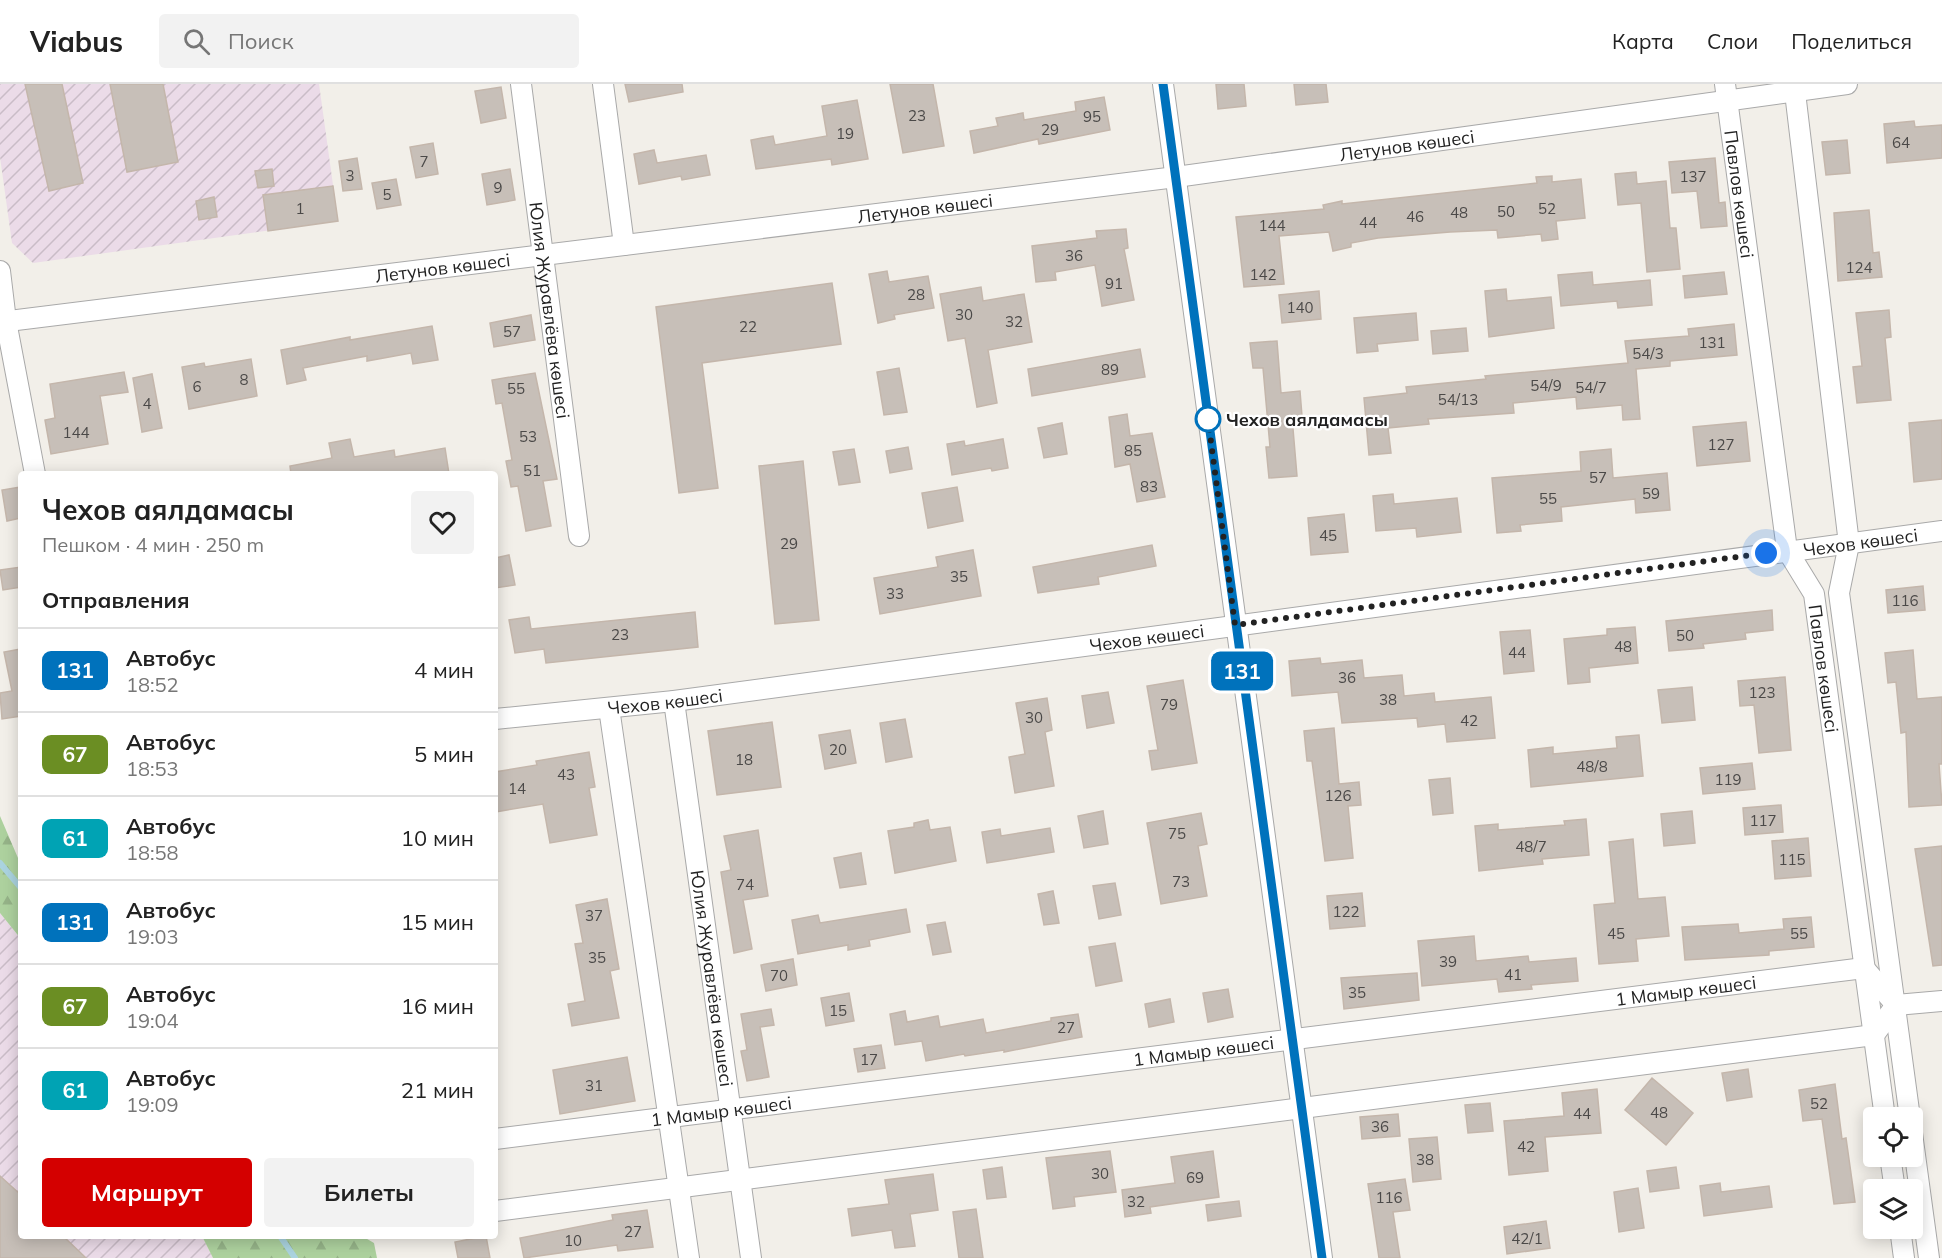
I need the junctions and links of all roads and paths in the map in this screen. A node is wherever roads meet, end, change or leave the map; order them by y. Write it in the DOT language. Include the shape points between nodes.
graph roads {
  1 [pos="521,84"];
  2 [pos="603,84"];
  3 [pos="1163,84"];
  4 [pos="1847,84"];
  5 [pos="1794,88"];
  6 [pos="1726,92"];
  7 [pos="1176,177"];
  8 [pos="624,245"];
  9 [pos="543,255"];
  10 [pos="0,271"];
  11 [pos="3,321"];
  12 [pos="34,471"];
  13 [pos="1942,531"];
  14 [pos="579,536"];
  15 [pos="1850,544"];
  16 [pos="1787,550"];
  17 [pos="1235,625"];
  18 [pos="674,701"];
  19 [pos="609,708"];
  20 [pos="498,719"];
  21 [pos="1864,968"];
  22 [pos="1942,1001"];
  23 [pos="1896,1005"];
  24 [pos="1874,1035"];
  25 [pos="1292,1038"];
  26 [pos="1884,1107"];
  27 [pos="1909,1107"];
  28 [pos="1302,1108"];
  29 [pos="730,1109"];
  30 [pos="668,1117"];
  31 [pos="498,1139"];
  32 [pos="1917,1167"];
  33 [pos="740,1180"];
  34 [pos="679,1188"];
  35 [pos="498,1211"];
  36 [pos="1901,1239"];
  37 [pos="689,1258"];
  38 [pos="751,1258"];
  39 [pos="1322,1258"];
  40 [pos="1904,1258"];
  41 [pos="1929,1258"];
  1 -- 9 [label="street, Юлия Журавлёва көшесі"];
  2 -- 8 [label="street"];
  3 -- 7 [label="street"];
  4 -- 5 [label="street, Летунов көшесі"];
  5 -- 6 [label="street, Летунов көшесі"];
  5 -- 15 [label="street, Павлов көшесі"];
  6 -- 7 [label="street, Летунов көшесі"];
  6 -- 16 [label="street, Павлов көшесі"];
  7 -- 8 [label="street, Летунов көшесі"];
  7 -- 17 [label="street"];
  8 -- 9 [label="street, Летунов көшесі"];
  9 -- 11 [label="street, Летунов көшесі"];
  9 -- 14 [label="street, Юлия Журавлёва көшесі"];
  10 -- 11 [label="street"];
  11 -- 12 [label="street"];
  13 -- 15 [label="street, Чехов көшесі"];
  15 -- 16 [label="street, Чехов көшесі"];
  15 -- 23 [label="street, Павлов көшесі" via="1839,593"];
  16 -- 17 [label="street, Чехов көшесі"];
  16 -- 21 [label="street, Павлов көшесі" via="1814,594"];
  17 -- 18 [label="street, Чехов көшесі"];
  17 -- 25 [label="street"];
  18 -- 19 [label="street, Чехов көшесі"];
  18 -- 29 [label="street, Юлия Журавлёва көшесі"];
  19 -- 20 [label="street, Чехов көшесі"];
  19 -- 30 [label="street"];
  21 -- 23 [label="street"];
  21 -- 24 [label="street, Павлов көшесі"];
  21 -- 25 [label="street, 1 Мамыр көшесі"];
  22 -- 23 [label="street"];
  23 -- 24 [label="street"];
  23 -- 27 [label="street, Павлов көшесі"];
  24 -- 26 [label="street, Павлов көшесі"];
  24 -- 28 [label="street"];
  25 -- 28 [label="street"];
  25 -- 29 [label="street, 1 Мамыр көшесі"];
  28 -- 33 [label="street"];
  28 -- 39 [label="street"];
  29 -- 30 [label="street, 1 Мамыр көшесі"];
  29 -- 33 [label="street, Юлия Журавлёва көшесі"];
  30 -- 31 [label="street, 1 Мамыр көшесі"];
  30 -- 34 [label="street"];
  32 -- 41 [label="street"];
  33 -- 34 [label="street"];
  33 -- 38 [label="street, Юлия Журавлёва көшесі"];
  34 -- 35 [label="street"];
  34 -- 37 [label="street"];
  36 -- 40 [label="street"];
}
